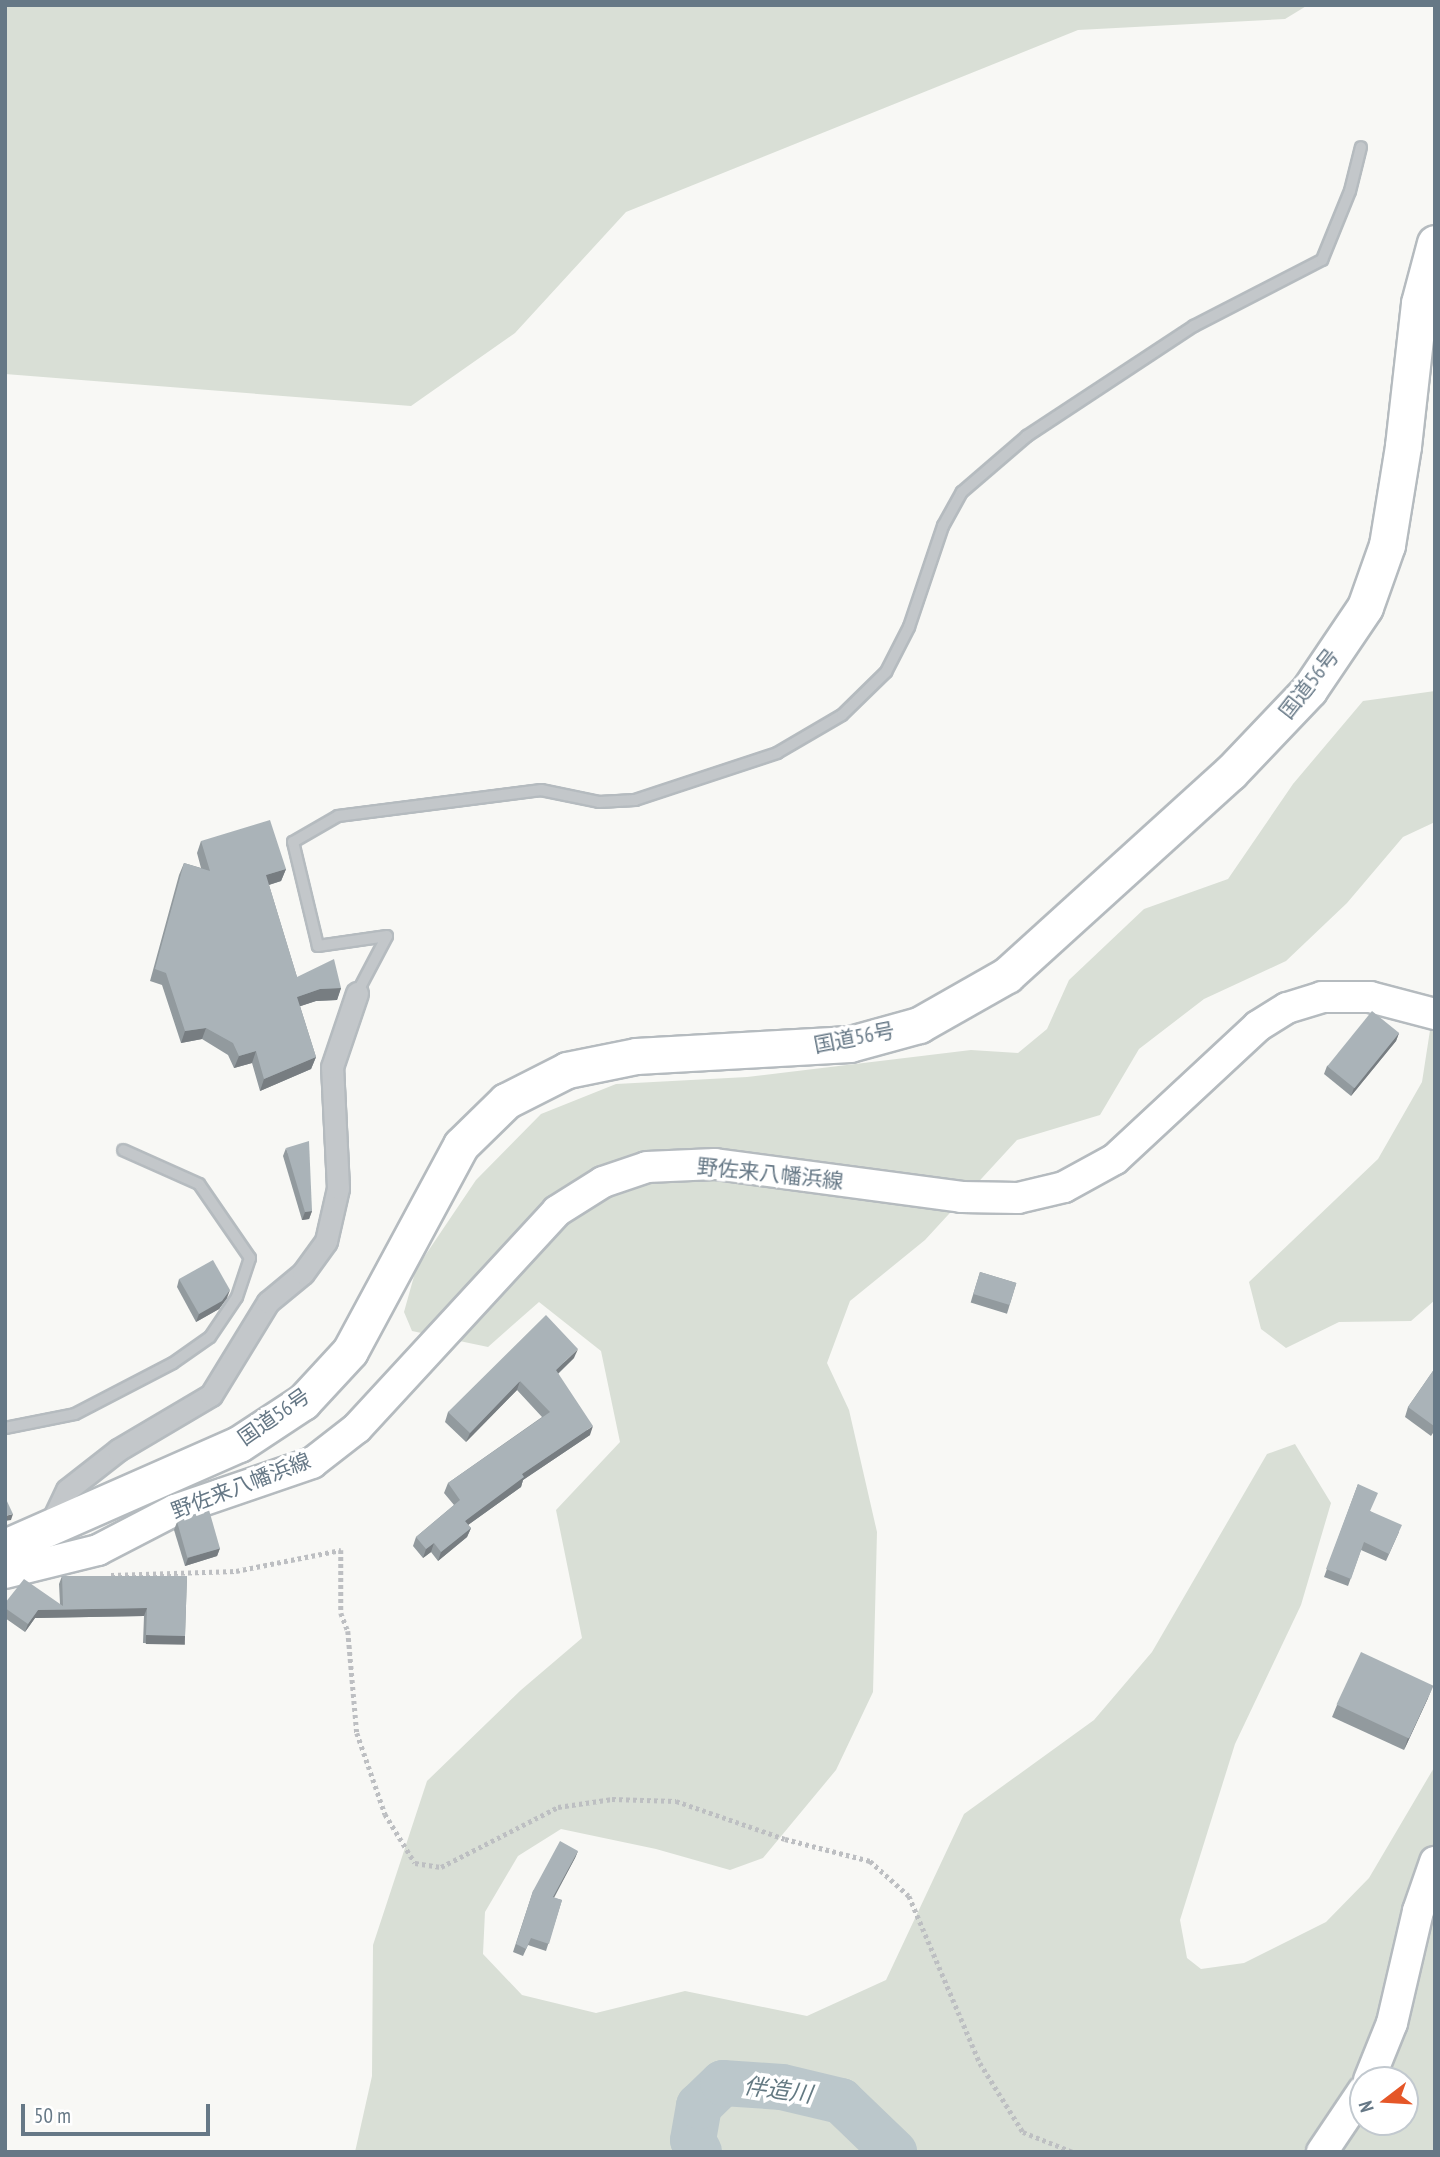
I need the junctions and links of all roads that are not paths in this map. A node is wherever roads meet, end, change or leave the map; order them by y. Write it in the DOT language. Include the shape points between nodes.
graph roads {
  1 [pos="1361,147"];
  2 [pos="1435,243"];
  3 [pos="357,993"];
  4 [pos="1435,1014"];
  5 [pos="123,1150"];
  6 [pos="5,1428"];
  7 [pos="49,1528"];
  8 [pos="5,1547"];
  9 [pos="5,1573"];
  10 [pos="1435,1862"];
  11 [pos="1375,2066"];
  12 [pos="1349,2112"];
  13 [pos="1322,2152"];
  1 -- 3 [label="lane" via="1350,191 1322,260 1194,326 1027,436 962,492 943,526 909,627 887,671 842,715 777,753 635,800 599,802 541,790 338,816 293,842 318,946 387,936"];
  2 -- 7 [label="highway, 国道56号" via="1419,303 1404,446 1387,545 1365,607 1309,690 1230,773 1007,975 919,1025 850,1044 636,1056 568,1070 506,1101 461,1145 350,1351 303,1402 239,1444"];
  3 -- 7 [label="street" via="332,1067 338,1188 326,1241 303,1273 268,1302 211,1395 118,1450 67,1490"];
  4 -- 9 [label="main road, 野佐来八幡浜線" via="1370,997 1322,997 1287,1009 1258,1026 1115,1159 1064,1187 1018,1198 962,1198 715,1164 647,1167 603,1182 557,1211 357,1427 312,1463 175,1510 98,1550"];
  5 -- 6 [label="lane" via="199,1184 250,1258 237,1297 210,1338 173,1363 75,1414"];
  7 -- 8 [label="highway, 国道56号"];
  10 -- 11 [label="main road" via="1418,1911 1392,2023"];
  12 -- 13 [label="main road"];
}
